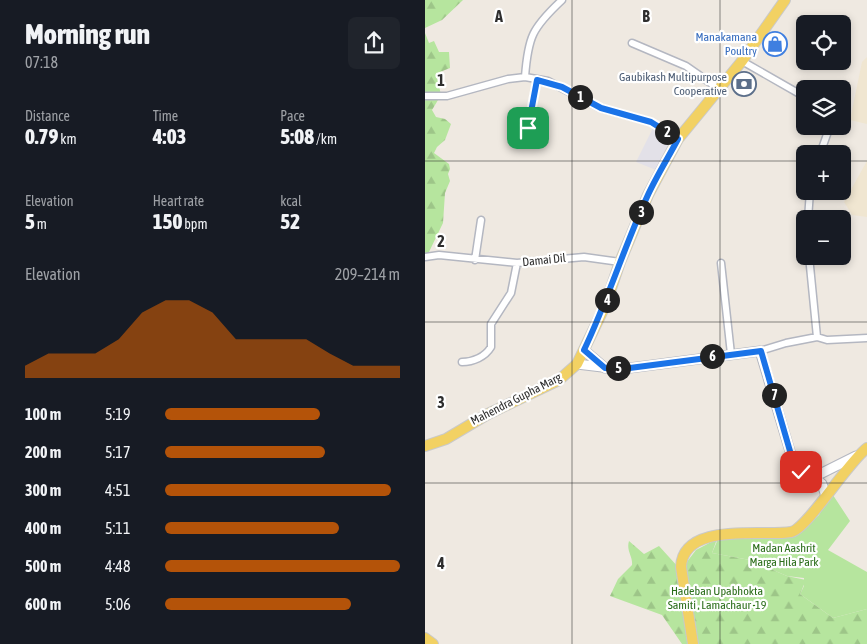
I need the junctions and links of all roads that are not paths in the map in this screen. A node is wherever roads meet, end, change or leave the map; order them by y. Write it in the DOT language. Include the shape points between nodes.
graph roads {
  1 [pos="562,0"];
  2 [pos="785,0"];
  3 [pos="632,43"];
  4 [pos="742,60"];
  5 [pos="525,77"];
  6 [pos="537,80"];
  7 [pos="719,89"];
  8 [pos="796,92"];
  9 [pos="425,96"];
  10 [pos="528,128"];
  11 [pos="678,139"];
  12 [pos="481,220"];
  13 [pos="425,257"];
  14 [pos="475,260"];
  15 [pos="620,262"];
  16 [pos="517,263"];
  17 [pos="721,263"];
  18 [pos="810,265"];
  19 [pos="817,337"];
  20 [pos="867,338"];
  21 [pos="584,350"];
  22 [pos="761,351"];
  23 [pos="731,354"];
  24 [pos="462,362"];
  25 [pos="577,364"];
  26 [pos="605,368"];
  27 [pos="425,446"];
  28 [pos="867,448"];
  29 [pos="856,456"];
  30 [pos="814,477"];
  31 [pos="826,496"];
  32 [pos="425,638"];
  33 [pos="433,644"];
  34 [pos="693,644"];
  1 -- 5 [label="street" via="534,31 527,48"];
  2 -- 4 [label="main road, Mahendra Gupha Marg"];
  3 -- 7 [label="street" via="686,66"];
  4 -- 7 [label="main road, Mahendra Gupha Marg"];
  4 -- 8 [label="street"];
  5 -- 6 [label="street"];
  5 -- 9 [label="street" via="447,96"];
  6 -- 10 [label="street"];
  6 -- 11 [label="street" via="562,87 601,108 651,122"];
  7 -- 11 [label="main road, Mahendra Gupha Marg"];
  11 -- 15 [label="main road, Mahendra Gupha Marg" via="648,195"];
  12 -- 14 [label="street"];
  13 -- 14 [label="street, Damai Dil" via="439,255"];
  14 -- 16 [label="street, Damai Dil"];
  15 -- 16 [label="street, Damai Dil" via="584,258"];
  15 -- 21 [label="main road, Mahendra Gupha Marg" via="605,306"];
  16 -- 24 [label="street" via="511,293 491,324 491,347 484,356"];
  17 -- 23 [label="street"];
  18 -- 19 [label="street"];
  19 -- 20 [label="street" via="827,340"];
  19 -- 22 [label="street"];
  21 -- 25 [label="main road, Mahendra Gupha Marg"];
  21 -- 26 [label="main road"];
  22 -- 23 [label="main road"];
  22 -- 30 [label="main road" via="795,465 801,472"];
  23 -- 26 [label="main road" via="622,369"];
  25 -- 26 [label="main road"];
  25 -- 27 [label="main road, Mahendra Gupha Marg" via="559,380 488,414 446,439"];
  28 -- 29 [label="main road"];
  29 -- 30 [label="main road"];
  29 -- 31 [label="main road"];
  30 -- 31 [label="main road" via="822,484"];
  31 -- 34 [label="main road" via="815,513 793,532 715,535 689,550 681,561 681,567"];
  32 -- 33 [label="main road"];
}
